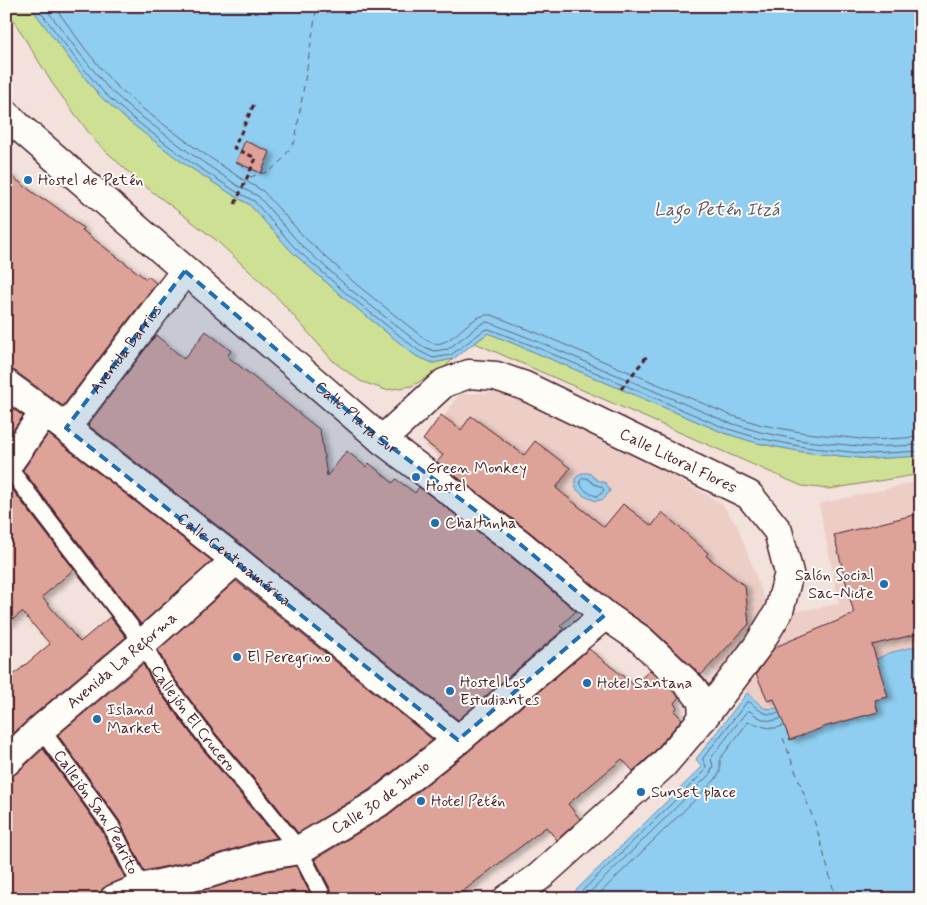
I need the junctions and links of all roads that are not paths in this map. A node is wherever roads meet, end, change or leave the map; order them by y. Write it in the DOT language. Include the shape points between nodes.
graph roads {
  1 [pos="6,114"];
  2 [pos="185,271"];
  3 [pos="6,384"];
  4 [pos="55,420"];
  5 [pos="382,440"];
  6 [pos="7,467"];
  7 [pos="236,560"];
  8 [pos="605,615"];
  9 [pos="143,643"];
  10 [pos="703,718"];
  11 [pos="41,729"];
  12 [pos="458,740"];
  13 [pos="6,762"];
  14 [pos="299,850"];
  15 [pos="144,894"];
  16 [pos="114,899"];
  17 [pos="324,899"];
  18 [pos="507,899"];
  1 -- 2 [label="street, Calle Playa Sur"];
  2 -- 4 [label="street, Avenida Barrios"];
  2 -- 5 [label="street, Calle Playa Sur"];
  3 -- 4 [label="street, Calle Centroamérica"];
  4 -- 6 [label="street, Avenida Barrios"];
  4 -- 7 [label="street, Calle Centroamérica"];
  5 -- 8 [label="street, Calle Playa Sur" via="520,544"];
  5 -- 10 [label="street, Calle Litoral Flores" via="444,383 469,374 496,376 525,386 749,495 778,531 789,573 779,611 757,647"];
  6 -- 9 [label="lane, Callejón El Crucero"];
  7 -- 9 [label="street, Avenida La Reforma"];
  7 -- 12 [label="street, Calle Centroamérica"];
  8 -- 10 [label="street, Calle Playa Sur" via="640,639 692,688 702,701"];
  8 -- 12 [label="street, Calle 30 de Junio"];
  9 -- 11 [label="street, Avenida La Reforma"];
  9 -- 14 [label="lane, Callejón El Crucero" via="161,677 208,740"];
  10 -- 18 [label="street, Calle Litoral Flores" via="663,766 539,877"];
  11 -- 13 [label="street, Avenida La Reforma"];
  11 -- 15 [label="lane, Callejón San Pedrito" via="111,826"];
  12 -- 14 [label="street, Calle 30 de Junio" via="378,803"];
  14 -- 15 [label="street, Calle 30 de Junio" via="263,856"];
  14 -- 17 [label="lane, Callejón El Crucero"];
  15 -- 16 [label="street, Calle 30 de Junio"];
}
